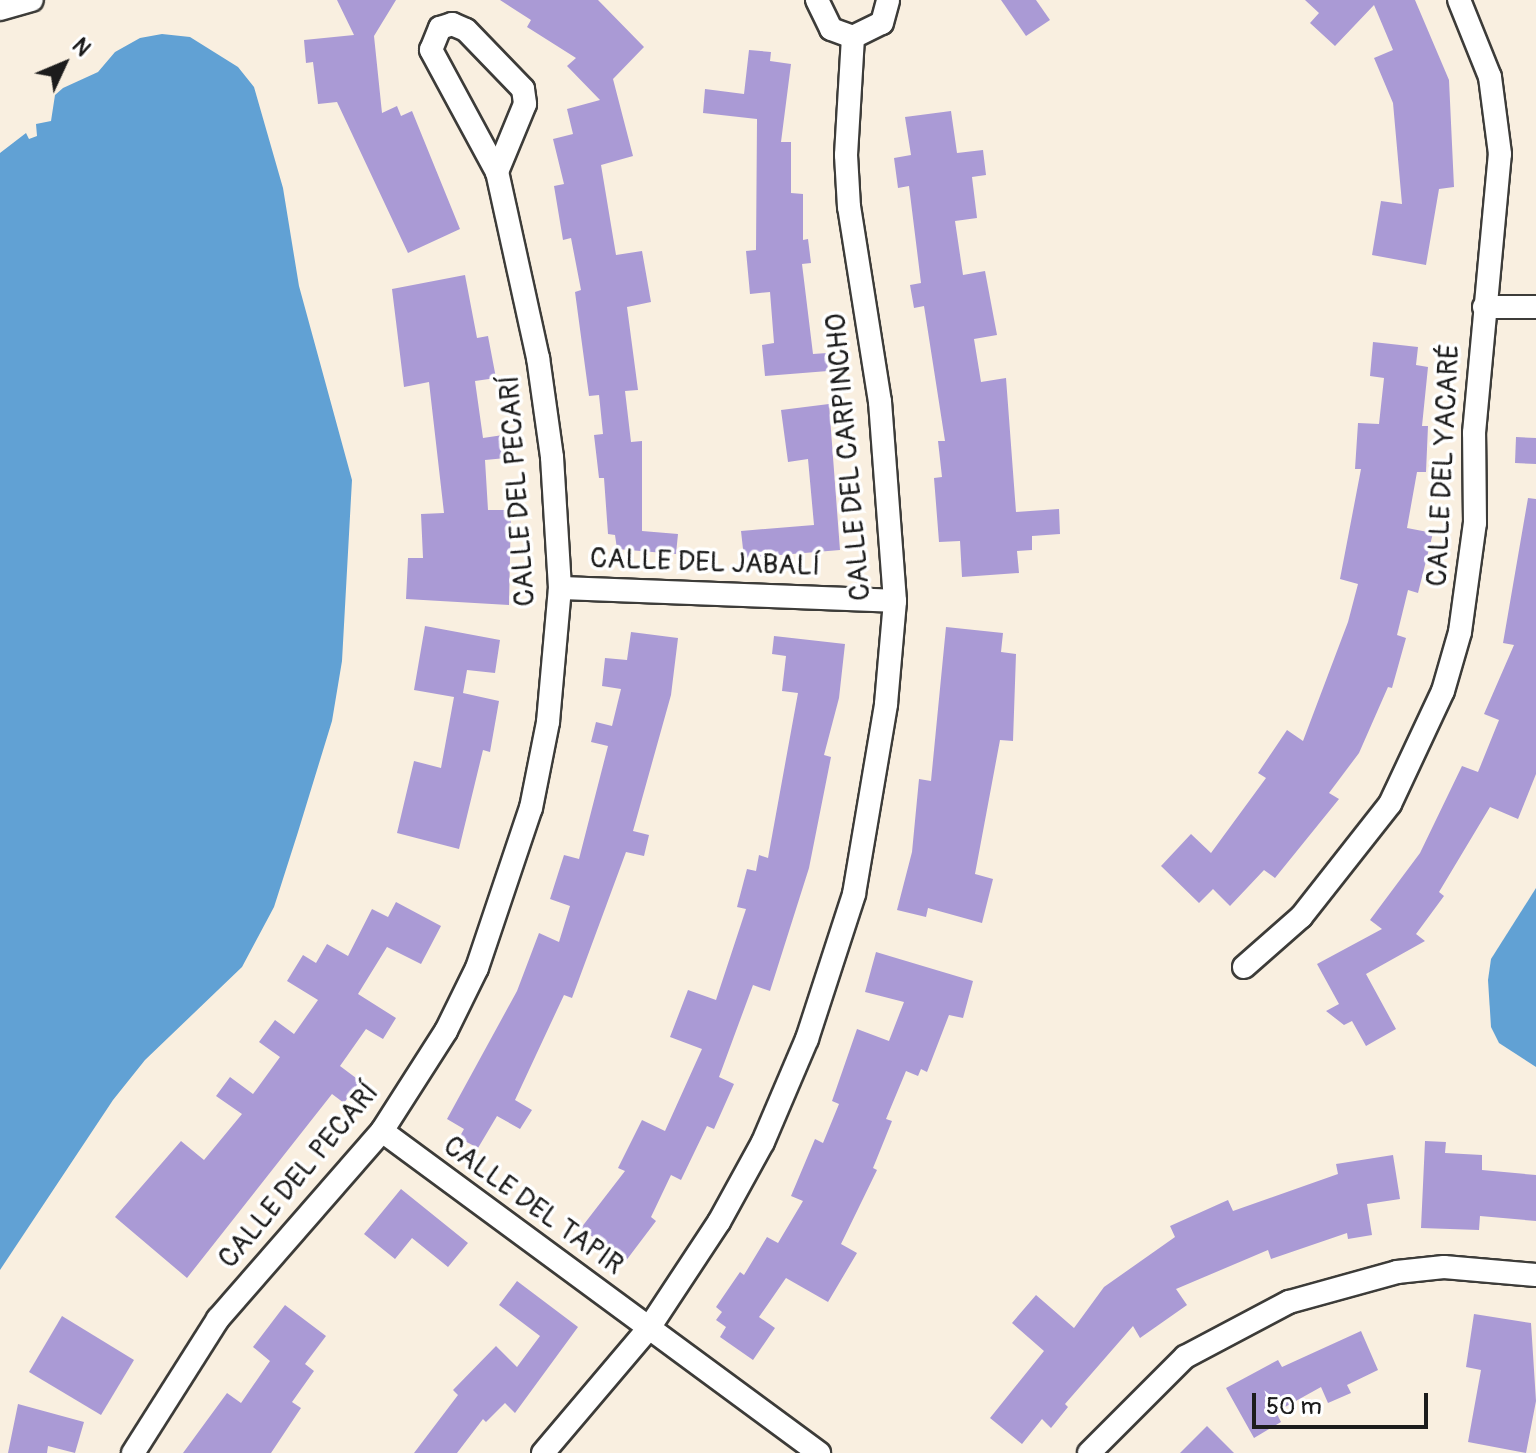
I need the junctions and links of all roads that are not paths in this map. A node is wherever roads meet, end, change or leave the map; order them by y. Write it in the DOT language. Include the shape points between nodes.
graph roads {
  1 [pos="32,0"];
  2 [pos="888,0"];
  3 [pos="1459,0"];
  4 [pos="814,3"];
  5 [pos="0,9"];
  6 [pos="853,37"];
  7 [pos="497,172"];
  8 [pos="1484,307"];
  9 [pos="1536,307"];
  10 [pos="560,588"];
  11 [pos="895,601"];
  12 [pos="1244,967"];
  13 [pos="382,1131"];
  14 [pos="1536,1275"];
  15 [pos="649,1328"];
  16 [pos="133,1453"];
  17 [pos="543,1453"];
  18 [pos="819,1453"];
  19 [pos="1089,1453"];
  1 -- 5 [label="street"];
  2 -- 6 [label="street" via="887,13 874,31"];
  3 -- 8 [label="street, CALLE DEL YACARÉ" via="1476,34 1499,118 1497,205"];
  4 -- 6 [label="street" via="831,29"];
  6 -- 11 [label="street, CALLE DEL CARPINCHO" via="846,155 849,207 880,402"];
  7 -- 7 [label="street, CALLE DEL PECARÍ" via="525,104 523,89 466,30 452,24 440,28 431,50"];
  7 -- 10 [label="street, CALLE DEL PECARÍ" via="538,358"];
  8 -- 9 [label="street"];
  8 -- 12 [label="street, CALLE DEL YACARÉ" via="1471,570 1443,691 1390,804 1346,866 1301,917"];
  10 -- 11 [label="street, CALLE DEL JABALÍ"];
  10 -- 13 [label="street, CALLE DEL PECARÍ" via="548,722 531,808 477,968 446,1031"];
  11 -- 15 [label="street, CALLE DEL CARPINCHO" via="872,796 854,894 833,964 763,1142 719,1222"];
  13 -- 15 [label="street, CALLE DEL TAPIR"];
  13 -- 16 [label="street, CALLE DEL PECARÍ" via="218,1319"];
  14 -- 19 [label="street" via="1444,1267 1397,1272 1289,1302 1185,1357"];
  15 -- 17 [label="street, CALLE DEL CARPINCHO"];
  15 -- 18 [label="street, CALLE DEL TAPIR"];
}
